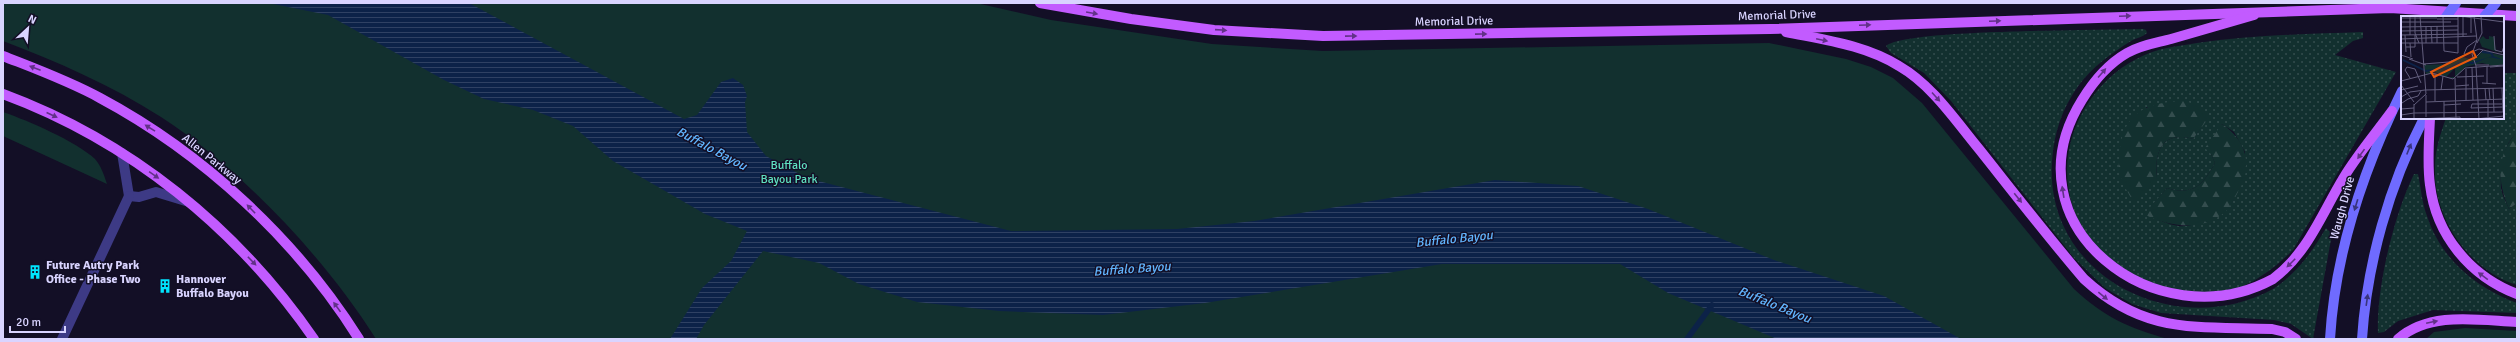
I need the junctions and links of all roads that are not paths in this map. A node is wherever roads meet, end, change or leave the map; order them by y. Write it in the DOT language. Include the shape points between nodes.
graph roads {
  1 [pos="1040,3"];
  2 [pos="2456,3"];
  3 [pos="2496,3"];
  4 [pos="2270,11"];
  5 [pos="2447,16"];
  6 [pos="2485,16"];
  7 [pos="2517,16"];
  8 [pos="1770,29"];
  9 [pos="3,56"];
  10 [pos="2401,93"];
  11 [pos="3,94"];
  12 [pos="2392,111"];
  13 [pos="2424,119"];
  14 [pos="2430,119"];
  15 [pos="122,153"];
  16 [pos="129,196"];
  17 [pos="190,202"];
  18 [pos="2142,294"];
  19 [pos="2517,294"];
  20 [pos="2168,302"];
  21 [pos="2517,322"];
  22 [pos="62,339"];
  23 [pos="314,339"];
  24 [pos="359,339"];
  25 [pos="2296,339"];
  26 [pos="2330,339"];
  27 [pos="2362,339"];
  28 [pos="2398,339"];
  1 -- 8 [label="main road, Memorial Drive, one-way" via="1214,30 1323,36"];
  2 -- 5 [label="main road, bridge"];
  3 -- 6 [label="main road, bridge"];
  4 -- 7 [label="main road, Memorial Drive" via="2390,8"];
  8 -- 4 [label="main road, Memorial Drive, one-way"];
  18 -- 4 [label="main road, one-way" via="2128,288 2101,267 2080,242 2068,215 2062,192 2060,165 2064,140 2075,111 2107,68 2126,53"];
  8 -- 25 [label="main road, one-way" via="1849,45 1876,54 1900,66 1919,80 1947,110 2084,279 2124,310 2173,326 2272,329 2285,332"];
  24 -- 9 [label="main road, Allen Parkway, one-way" via="321,286 287,246 246,204 200,164 154,129 100,98"];
  10 -- 12 [label="main road, Waugh Drive"];
  11 -- 15 [label="main road, one-way" via="59,118"];
  12 -- 20 [label="main road, one-way" via="2344,176 2307,243 2292,263 2272,280 2249,293 2219,303 2188,306"];
  12 -- 26 [label="main road, Waugh Drive, one-way" via="2364,176 2350,224"];
  27 -- 13 [label="main road, one-way" via="2370,278 2380,232 2395,185"];
  19 -- 14 [label="main road, one-way" via="2503,289 2480,274 2461,256 2446,236 2434,212 2429,184"];
  15 -- 16 [label="street"];
  15 -- 17 [label="main road, one-way"];
  16 -- 17 [label="street" via="139,197 156,192"];
  16 -- 22 [label="street"];
  17 -- 23 [label="main road, one-way" via="264,273"];
  28 -- 21 [label="main road, one-way" via="2413,326 2435,321 2459,319"];
}
